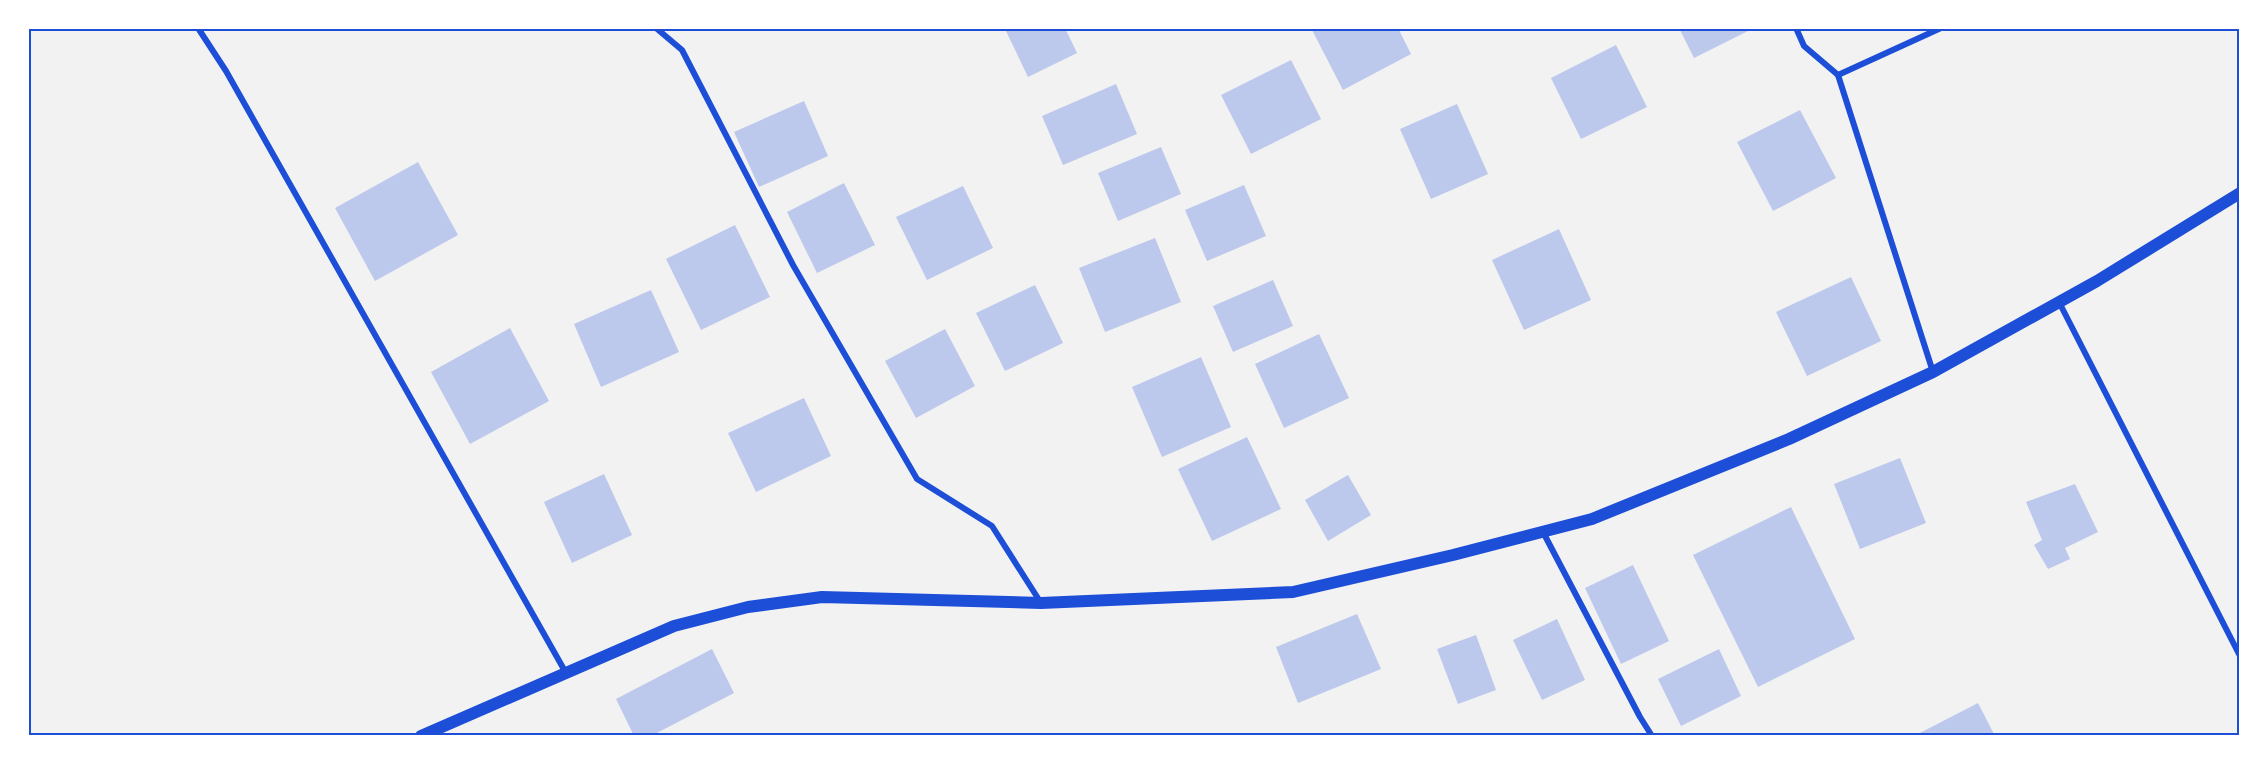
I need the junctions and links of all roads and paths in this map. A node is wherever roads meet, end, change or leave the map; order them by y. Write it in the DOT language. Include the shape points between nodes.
graph roads {
  1 [pos="198,28"];
  2 [pos="656,28"];
  3 [pos="1796,28"];
  4 [pos="1941,28"];
  5 [pos="1838,75"];
  6 [pos="2240,193"];
  7 [pos="2059,302"];
  8 [pos="1933,372"];
  9 [pos="1543,532"];
  10 [pos="1041,603"];
  11 [pos="2240,656"];
  12 [pos="566,673"];
  13 [pos="421,735"];
  14 [pos="1652,735"];
  1 -- 12 [label="street" via="226,71"];
  2 -- 10 [label="street" via="682,50 793,265 917,479 992,526"];
  3 -- 5 [label="street" via="1804,46"];
  4 -- 5 [label="street"];
  5 -- 8 [label="street"];
  6 -- 7 [label="main road"];
  7 -- 8 [label="main road"];
  7 -- 11 [label="street"];
  8 -- 9 [label="main road" via="1789,439 1651,496 1592,519"];
  9 -- 10 [label="main road" via="1293,592"];
  9 -- 14 [label="street"];
  10 -- 12 [label="main road" via="822,597 748,607 674,626"];
  12 -- 13 [label="main road"];
}
